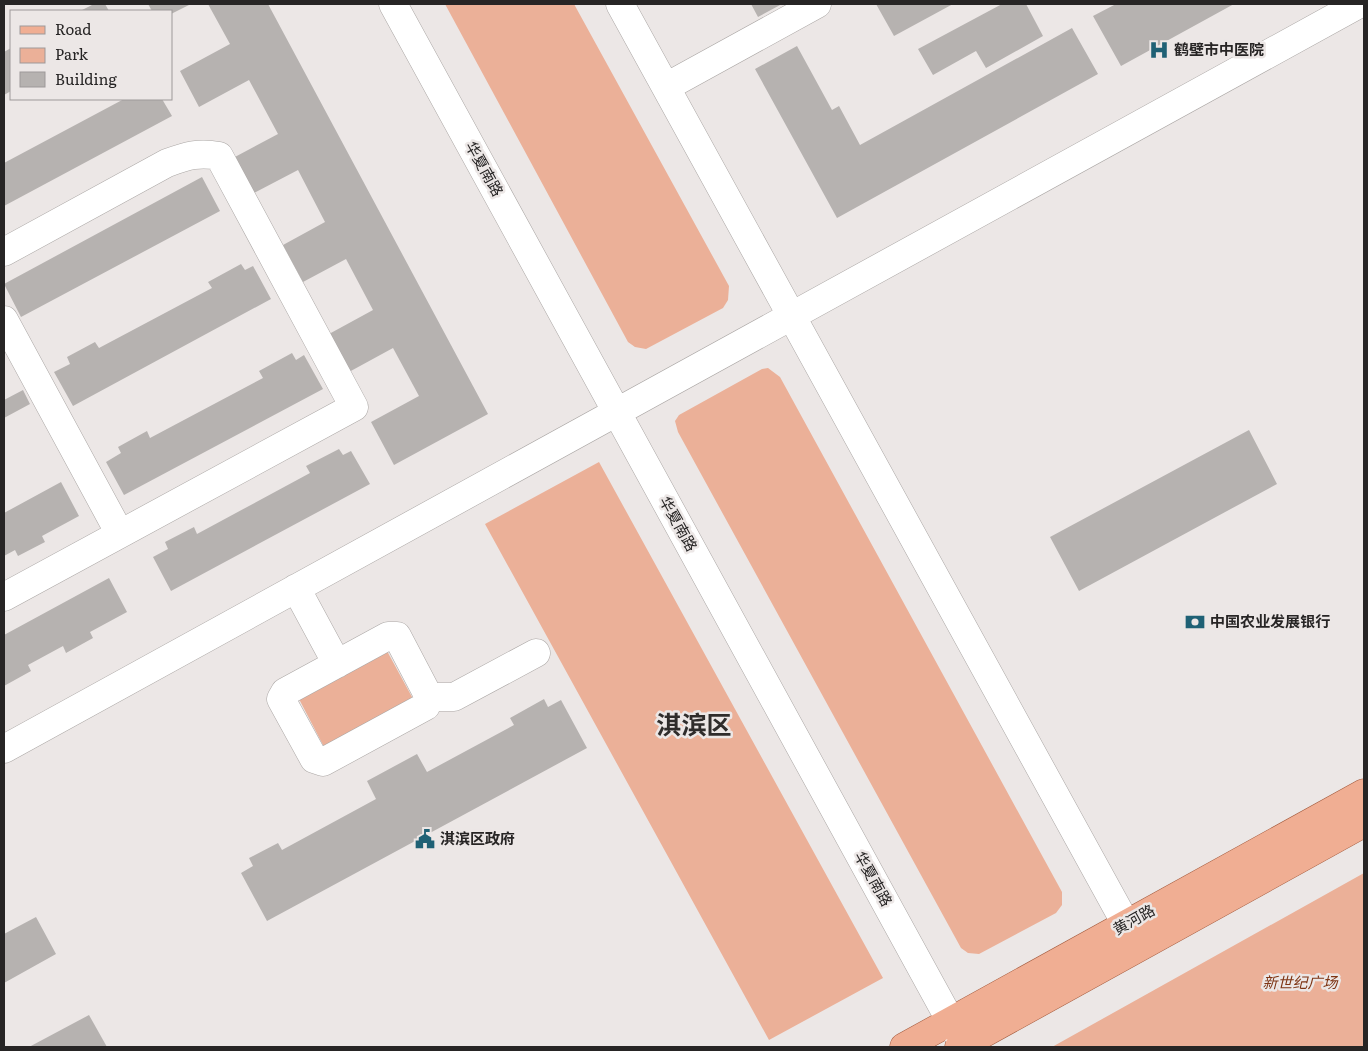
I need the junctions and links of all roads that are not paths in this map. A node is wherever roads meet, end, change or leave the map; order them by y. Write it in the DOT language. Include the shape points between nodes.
graph roads {
  1 [pos="393,4"];
  2 [pos="620,4"];
  3 [pos="817,4"];
  4 [pos="1359,4"];
  5 [pos="666,87"];
  6 [pos="4,252"];
  7 [pos="792,316"];
  8 [pos="4,320"];
  9 [pos="617,412"];
  10 [pos="120,534"];
  11 [pos="296,588"];
  12 [pos="4,597"];
  13 [pos="536,654"];
  14 [pos="337,664"];
  15 [pos="430,697"];
  16 [pos="4,749"];
  17 [pos="1364,793"];
  18 [pos="1364,823"];
  19 [pos="1132,936"];
  20 [pos="958,1038"];
  21 [pos="904,1047"];
  1 -- 9 [label="street, 华夏南路"];
  2 -- 5 [label="street"];
  3 -- 5 [label="street"];
  4 -- 7 [label="street"];
  5 -- 7 [label="street"];
  6 -- 10 [label="street" via="167,163 204,153 220,156 354,407"];
  7 -- 9 [label="street"];
  7 -- 19 [label="street"];
  8 -- 10 [label="street"];
  9 -- 11 [label="street"];
  9 -- 20 [label="street, 华夏南路"];
  10 -- 12 [label="street"];
  11 -- 14 [label="street"];
  11 -- 16 [label="street"];
  13 -- 15 [label="street" via="454,697"];
  14 -- 15 [label="street" via="388,636 397,636"];
  14 -- 15 [label="street" via="285,692 281,699 314,759 323,762 426,706"];
  17 -- 19 [label="main road, 黄河路"];
  18 -- 19 [label="main road, 黄河路"];
  19 -- 20 [label="main road, 黄河路"];
  20 -- 21 [label="main road, 黄河路"];
}
